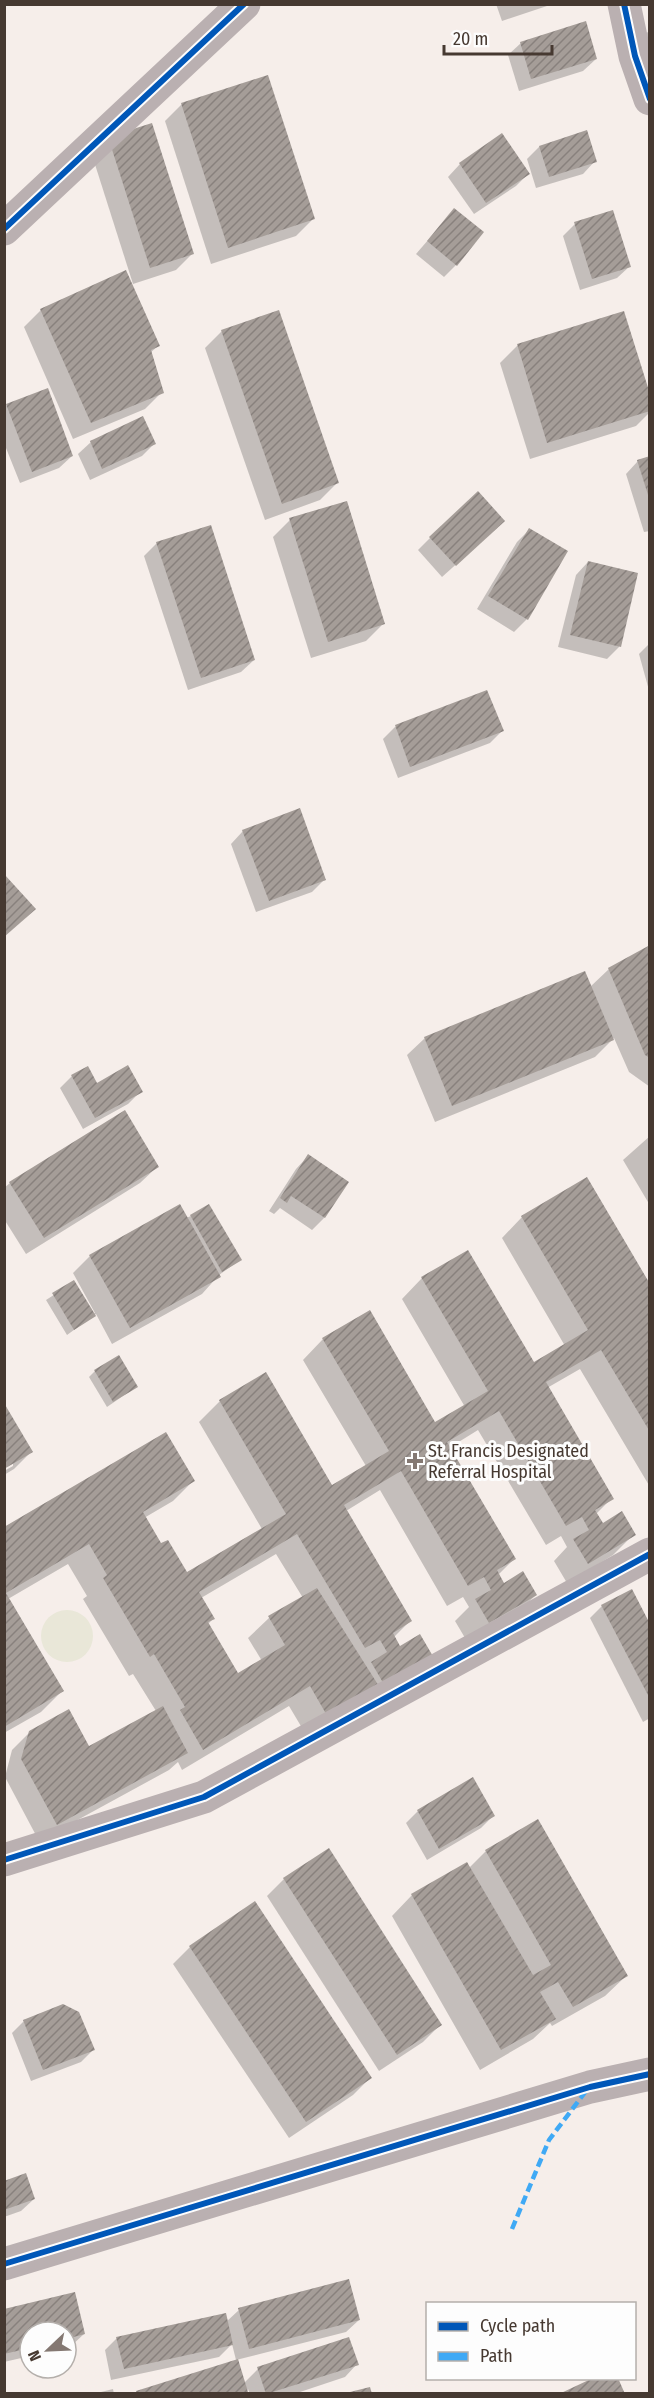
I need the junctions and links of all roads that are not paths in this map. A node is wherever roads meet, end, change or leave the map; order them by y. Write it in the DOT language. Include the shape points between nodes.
graph roads {
  1 [pos="244,4"];
  2 [pos="624,4"];
  3 [pos="650,99"];
  4 [pos="4,229"];
  5 [pos="650,1554"];
  6 [pos="4,1860"];
  7 [pos="650,2074"];
  8 [pos="4,2264"];
  1 -- 4 [label="street"];
  2 -- 3 [label="street" via="635,56"];
  5 -- 6 [label="street" via="204,1797"];
  7 -- 8 [label="street" via="590,2087"];
}
